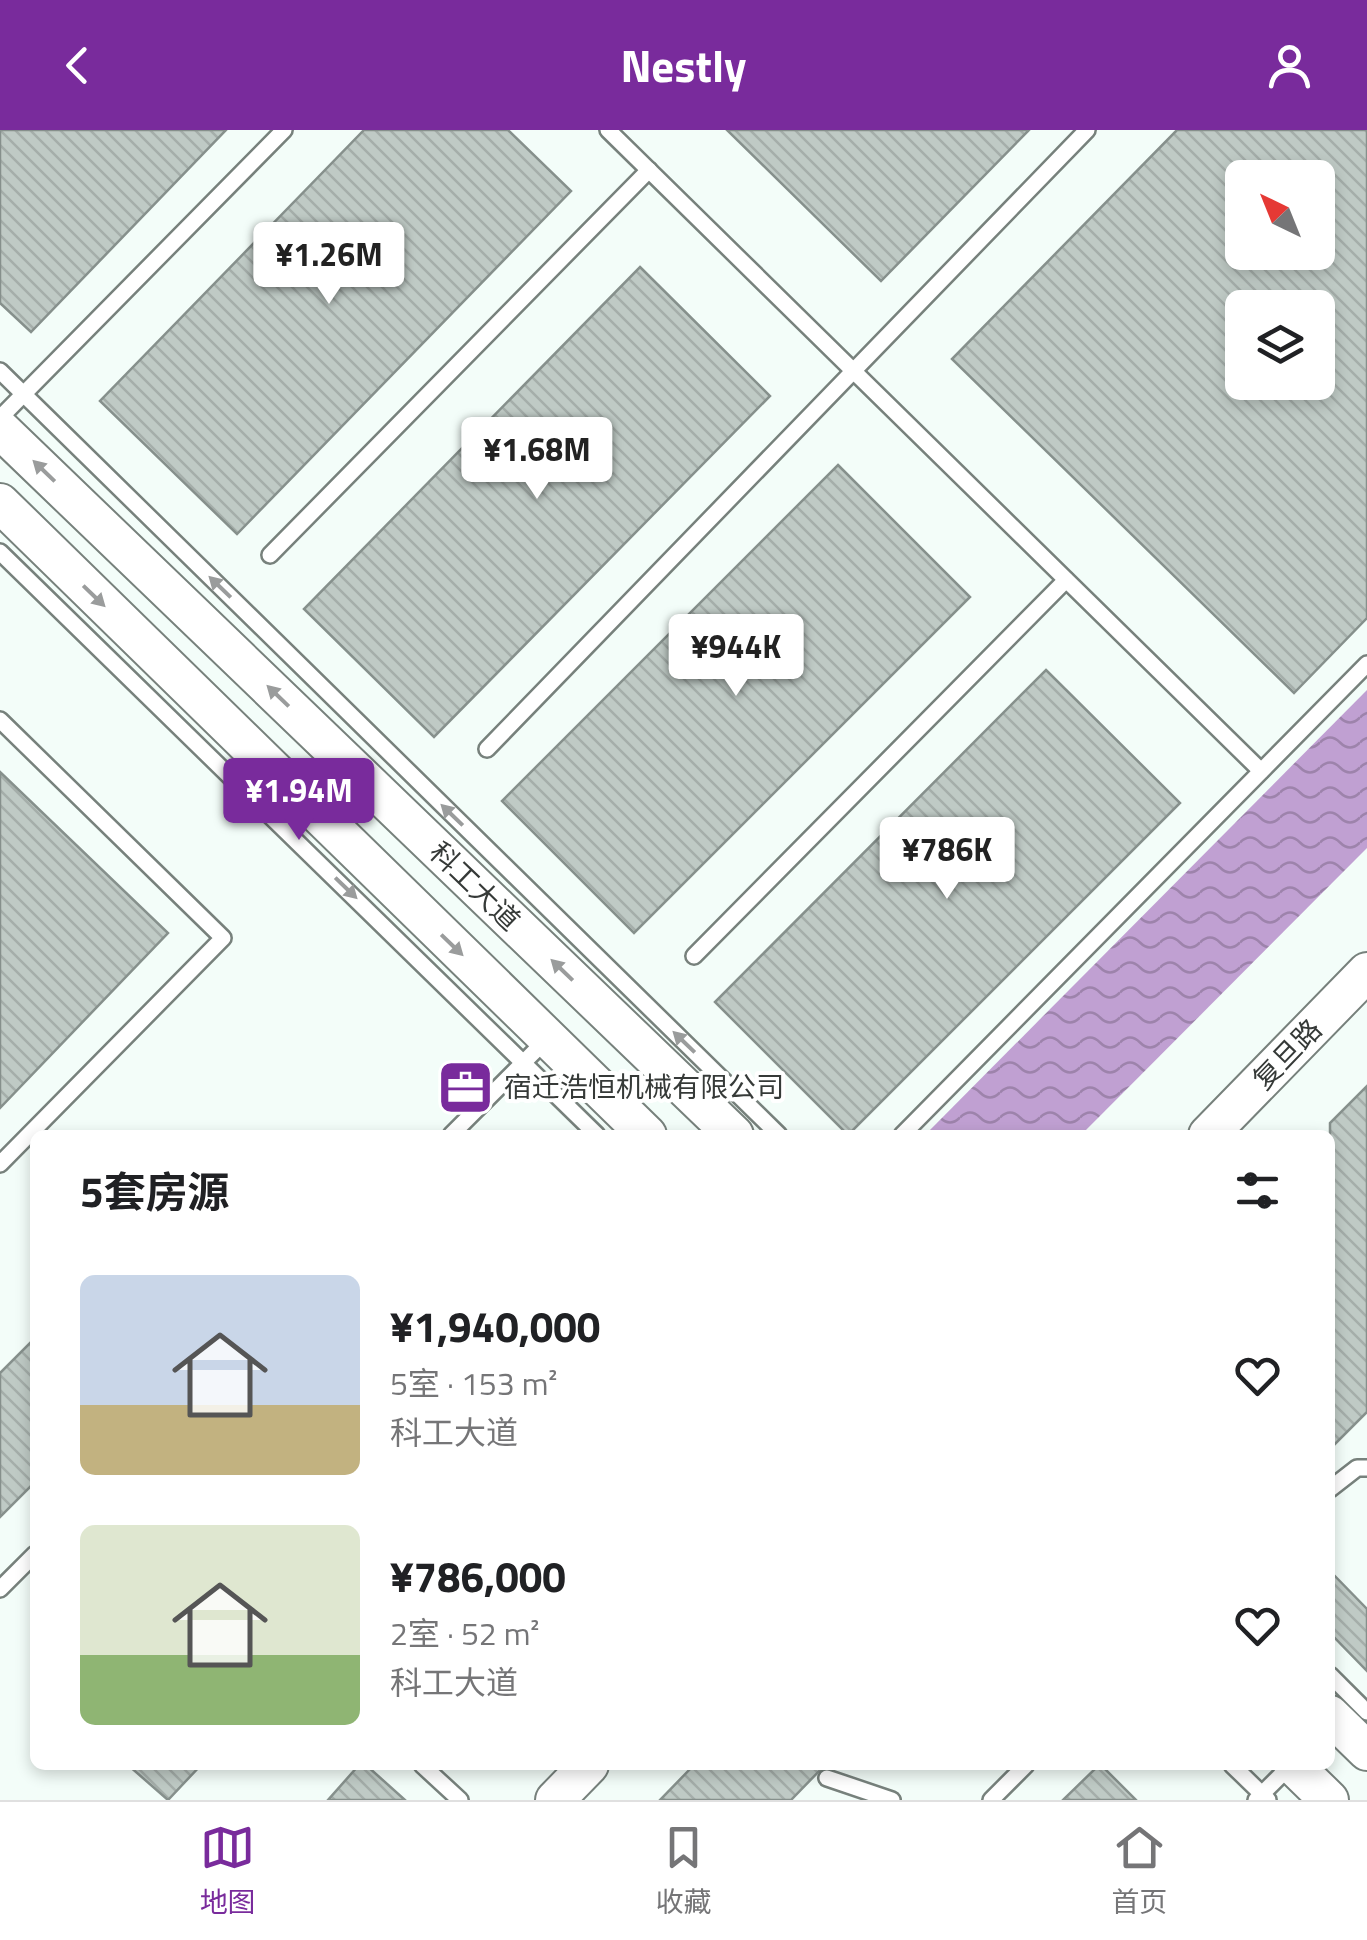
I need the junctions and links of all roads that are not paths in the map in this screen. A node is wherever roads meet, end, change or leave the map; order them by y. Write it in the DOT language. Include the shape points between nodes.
graph roads {
  1 [pos="284,130"];
  2 [pos="608,130"];
  3 [pos="1087,130"];
  4 [pos="649,170"];
  5 [pos="854,370"];
  6 [pos="0,371"];
  7 [pos="24,394"];
  8 [pos="0,418"];
  9 [pos="0,429"];
  10 [pos="0,503"];
  11 [pos="0,552"];
  12 [pos="270,555"];
  13 [pos="1066,580"];
  14 [pos="1367,664"];
  15 [pos="1,723"];
  16 [pos="487,749"];
  17 [pos="1260,771"];
  18 [pos="694,956"];
  19 [pos="1367,972"];
  20 [pos="536,1050"];
  21 [pos="34,1130"];
  22 [pos="456,1130"];
  23 [pos="593,1130"];
  24 [pos="640,1130"];
  25 [pos="729,1130"];
  26 [pos="774,1130"];
  27 [pos="907,1130"];
  28 [pos="1213,1130"];
  29 [pos="30,1134"];
  30 [pos="0,1164"];
  31 [pos="1367,1468"];
  32 [pos="1335,1486"];
  33 [pos="30,1559"];
  34 [pos="0,1589"];
  35 [pos="1335,1680"];
  36 [pos="1367,1712"];
  37 [pos="1335,1720"];
  38 [pos="1367,1752"];
  39 [pos="427,1770"];
  40 [pos="585,1770"];
  41 [pos="1021,1770"];
  42 [pos="1237,1770"];
  43 [pos="1287,1770"];
  44 [pos="1297,1770"];
  45 [pos="827,1778"];
  46 [pos="1262,1798"];
  47 [pos="460,1800"];
  48 [pos="555,1800"];
  49 [pos="892,1800"];
  50 [pos="991,1800"];
  51 [pos="1329,1800"];
  1 -- 7 [label="lane"];
  2 -- 4 [label="lane"];
  3 -- 5 [label="lane"];
  4 -- 5 [label="lane"];
  4 -- 12 [label="lane"];
  5 -- 13 [label="lane"];
  5 -- 16 [label="lane"];
  6 -- 7 [label="lane"];
  7 -- 8 [label="lane"];
  26 -- 7 [label="lane, one-way"];
  25 -- 9 [label="street, 科工大道, one-way"];
  10 -- 20 [label="street, 科工大道, one-way"];
  11 -- 20 [label="lane, one-way"];
  13 -- 17 [label="lane"];
  13 -- 18 [label="lane"];
  14 -- 17 [label="lane"];
  15 -- 21 [label="lane" via="223,938"];
  17 -- 27 [label="lane"];
  19 -- 28 [label="street, 复旦路"];
  20 -- 22 [label="lane"];
  20 -- 23 [label="lane"];
  20 -- 24 [label="street, 科工大道"];
  29 -- 30 [label="lane"];
  31 -- 32 [label="lane" via="1356,1468"];
  33 -- 34 [label="lane"];
  35 -- 36 [label="lane"];
  37 -- 38 [label="street"];
  39 -- 47 [label="lane"];
  40 -- 48 [label="street"];
  41 -- 50 [label="lane"];
  42 -- 46 [label="lane"];
  43 -- 46 [label="lane"];
  44 -- 51 [label="street"];
  45 -- 49 [label="lane"];
}
